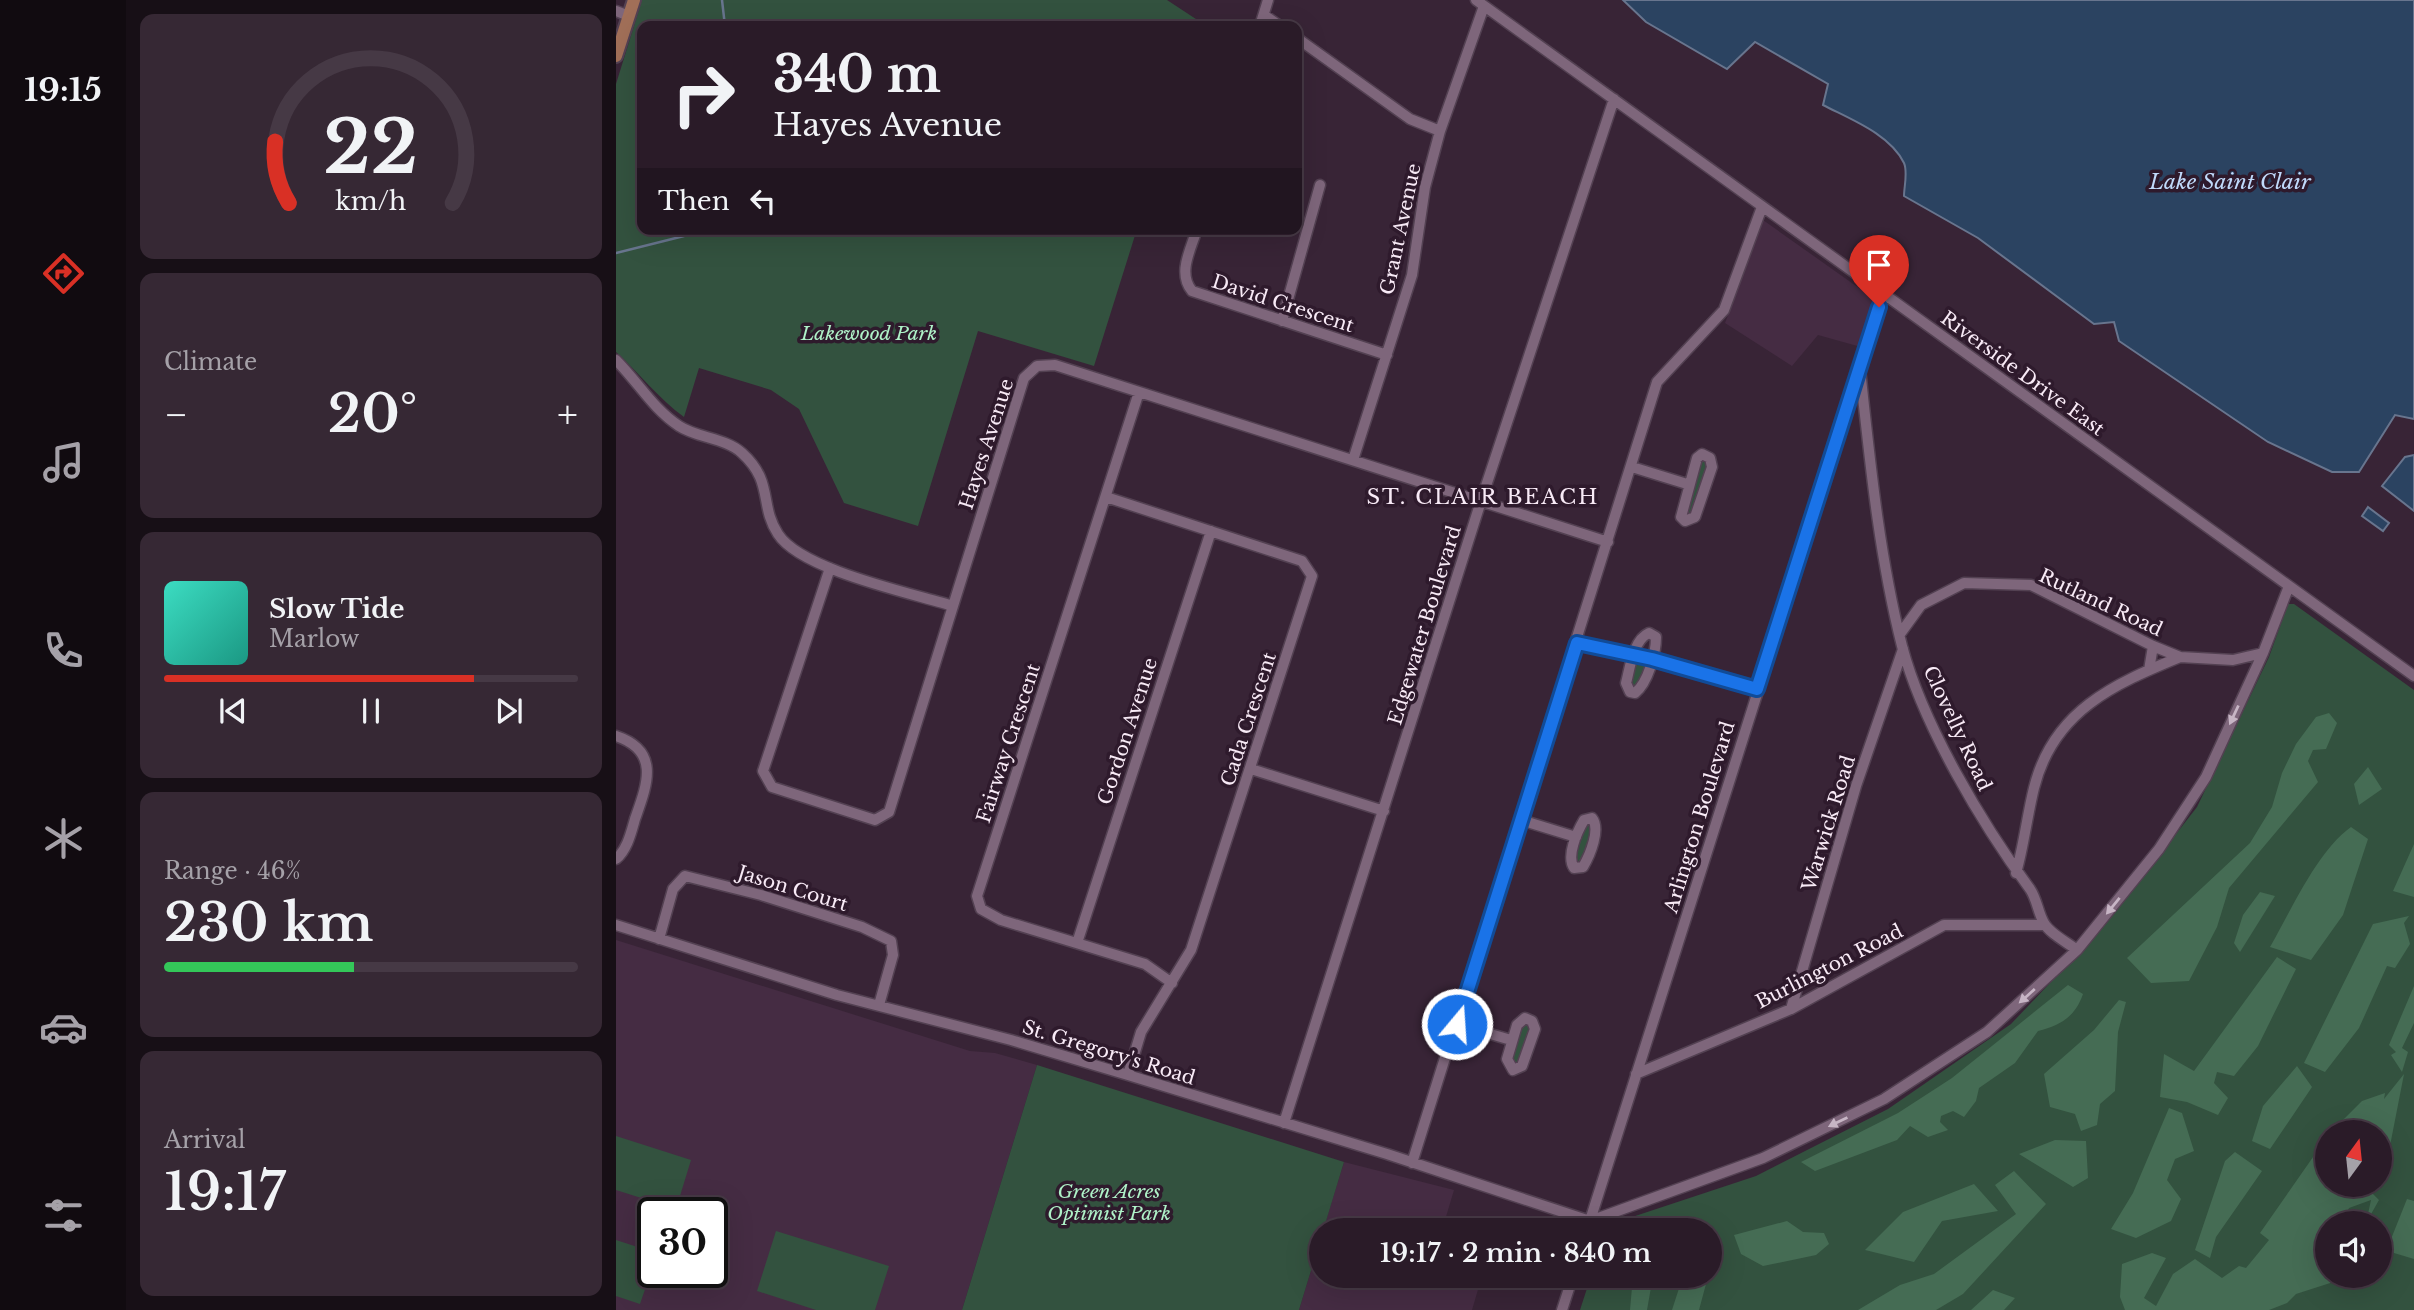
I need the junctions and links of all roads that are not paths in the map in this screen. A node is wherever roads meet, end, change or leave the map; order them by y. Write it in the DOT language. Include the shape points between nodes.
graph roads {
  1 [pos="634,0"];
  2 [pos="1268,0"];
  3 [pos="1480,3"];
  4 [pos="622,14"];
  5 [pos="1264,15"];
  6 [pos="1262,21"];
  7 [pos="1273,21"];
  8 [pos="1302,42"];
  9 [pos="616,56"];
  10 [pos="1614,99"];
  11 [pos="1440,131"];
  12 [pos="1320,185"];
  13 [pos="1762,206"];
  14 [pos="1195,235"];
  15 [pos="1884,294"];
  16 [pos="1282,321"];
  17 [pos="1387,355"];
  18 [pos="616,360"];
  19 [pos="1859,365"];
  20 [pos="1139,392"];
  21 [pos="1353,460"];
  22 [pos="1632,467"];
  23 [pos="1687,484"];
  24 [pos="1106,497"];
  25 [pos="1481,501"];
  26 [pos="1211,531"];
  27 [pos="1608,542"];
  28 [pos="830,568"];
  29 [pos="2289,586"];
  30 [pos="953,606"];
  31 [pos="1900,634"];
  32 [pos="1577,643"];
  33 [pos="2152,646"];
  34 [pos="1903,649"];
  35 [pos="2263,653"];
  36 [pos="1633,656"];
  37 [pos="2180,657"];
  38 [pos="1652,659"];
  39 [pos="2149,670"];
  40 [pos="2414,676"];
  41 [pos="1757,689"];
  42 [pos="616,736"];
  43 [pos="1251,769"];
  44 [pos="1384,811"];
  45 [pos="1521,820"];
  46 [pos="1576,837"];
  47 [pos="616,859"];
  48 [pos="2016,873"];
  49 [pos="616,925"];
  50 [pos="2045,925"];
  51 [pos="659,939"];
  52 [pos="1077,943"];
  53 [pos="2077,950"];
  54 [pos="1172,983"];
  55 [pos="879,1005"];
  56 [pos="1791,1009"];
  57 [pos="1457,1024"];
  58 [pos="1511,1040"];
  59 [pos="1636,1074"];
  60 [pos="1128,1075"];
  61 [pos="1284,1123"];
  62 [pos="1412,1163"];
  63 [pos="1566,1218"];
  64 [pos="1591,1218"];
  65 [pos="1608,1218"];
  66 [pos="1569,1288"];
  67 [pos="1562,1310"];
  1 -- 4 [label="main road"];
  2 -- 5 [label="street"];
  3 -- 10 [label="street, Riverside Drive East"];
  3 -- 11 [label="street, Grant Avenue"];
  4 -- 9 [label="main road"];
  5 -- 6 [label="street"];
  5 -- 7 [label="street"];
  8 -- 11 [label="street" via="1410,119"];
  10 -- 13 [label="street, Riverside Drive East"];
  10 -- 25 [label="street, Edgewater Boulevard"];
  11 -- 17 [label="street, Grant Avenue" via="1424,187 1412,275"];
  12 -- 16 [label="street"];
  13 -- 15 [label="street, Riverside Drive East"];
  13 -- 22 [label="street" via="1724,310 1657,382"];
  14 -- 16 [label="street, David Crescent" via="1184,272 1192,291"];
  15 -- 19 [label="street, Arlington Boulevard"];
  15 -- 29 [label="street, Riverside Drive East"];
  16 -- 17 [label="street, David Crescent"];
  17 -- 21 [label="street, Grant Avenue"];
  18 -- 28 [label="street" via="680,427 739,450 764,481 777,533 795,552"];
  19 -- 31 [label="street, Clovelly Road" via="1880,546"];
  19 -- 41 [label="street, Arlington Boulevard"];
  20 -- 21 [label="street, Hayes Avenue"];
  20 -- 24 [label="street, Fairway Crescent"];
  20 -- 30 [label="street, Hayes Avenue" via="1055,365 1031,369 1024,378"];
  21 -- 25 [label="street, Hayes Avenue"];
  22 -- 23 [label="street"];
  22 -- 27 [label="street"];
  23 -- 23 [label="street" via="1680,515 1688,521 1695,517 1712,467 1708,456 1697,458"];
  24 -- 26 [label="street, Cada Crescent"];
  24 -- 52 [label="street, Fairway Crescent" via="977,896 981,909 1001,920"];
  25 -- 27 [label="street, Hayes Avenue"];
  25 -- 44 [label="street, Edgewater Boulevard"];
  26 -- 43 [label="street, Cada Crescent" via="1302,561 1311,576"];
  26 -- 52 [label="street, Gordon Avenue"];
  27 -- 32 [label="street"];
  28 -- 30 [label="street"];
  28 -- 30 [label="street" via="763,771 772,787 875,820 889,812"];
  29 -- 35 [label="street"];
  29 -- 40 [label="street, Riverside Drive East"];
  31 -- 33 [label="street, Rutland Road" via="1921,605 1965,583 2031,585"];
  31 -- 34 [label="street, Clovelly Road"];
  32 -- 36 [label="street"];
  32 -- 45 [label="street"];
  33 -- 37 [label="street, Rutland Road"];
  33 -- 39 [label="street"];
  34 -- 48 [label="street, Clovelly Road" via="1925,708 1981,818"];
  34 -- 56 [label="street, Warwick Road" via="1856,786"];
  35 -- 37 [label="street, Rutland Road" via="2233,660"];
  35 -- 53 [label="street, one-way" via="2206,777 2159,849"];
  36 -- 38 [label="street"];
  36 -- 38 [label="street" via="1640,638 1649,633 1656,637"];
  36 -- 38 [label="street" via="1626,689 1634,693 1642,686"];
  37 -- 39 [label="street"];
  38 -- 41 [label="street"];
  39 -- 48 [label="street" via="2088,702 2051,746 2034,786"];
  41 -- 59 [label="street, Arlington Boulevard"];
  42 -- 47 [label="street" via="639,749 648,776 629,839"];
  43 -- 44 [label="street"];
  43 -- 54 [label="street, Cada Crescent" via="1191,950"];
  44 -- 61 [label="street, Edgewater Boulevard"];
  45 -- 46 [label="street"];
  45 -- 57 [label="street"];
  46 -- 46 [label="street" via="1571,864 1579,869 1587,861 1595,821 1584,820"];
  48 -- 50 [label="street, Clovelly Road" via="2032,891"];
  49 -- 51 [label="street, St. Gregory's Road"];
  50 -- 53 [label="street"];
  50 -- 56 [label="street, Burlington Road" via="1944,925"];
  51 -- 55 [label="street, St. Gregory's Road"];
  51 -- 55 [label="street, Jason Court" via="673,890 685,876 761,895 862,927 891,941 893,955"];
  52 -- 54 [label="street, Fairway Crescent" via="1145,964"];
  53 -- 65 [label="street, one-way" via="1987,1032 1884,1099 1762,1158"];
  54 -- 60 [label="street, Cada Crescent" via="1141,1032"];
  55 -- 60 [label="street, St. Gregory's Road"];
  56 -- 59 [label="street, Burlington Road"];
  57 -- 58 [label="street"];
  57 -- 62 [label="street"];
  58 -- 58 [label="street" via="1507,1065 1516,1070 1522,1066 1535,1029 1532,1021 1521,1020"];
  59 -- 64 [label="street, Arlington Boulevard"];
  60 -- 61 [label="street, St. Gregory's Road"];
  61 -- 62 [label="street, St. Gregory's Road"];
  62 -- 63 [label="street, St. Gregory's Road"];
  66 -- 67 [label="street"];
}
